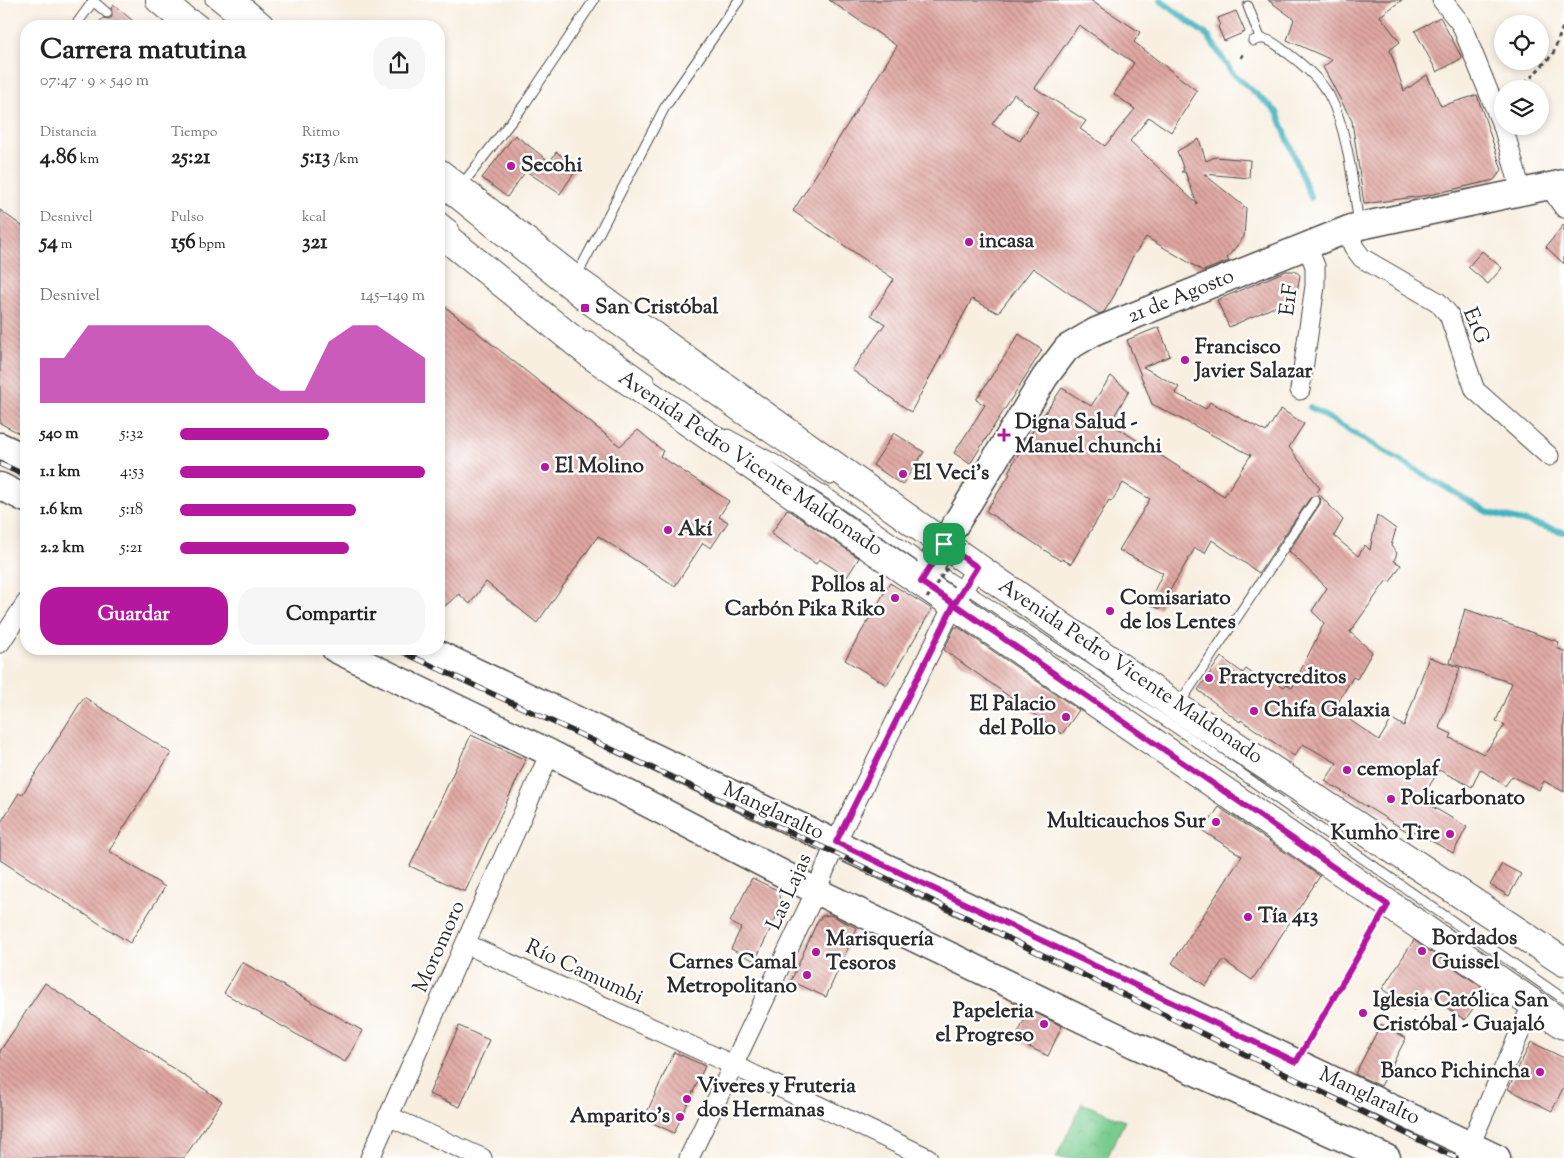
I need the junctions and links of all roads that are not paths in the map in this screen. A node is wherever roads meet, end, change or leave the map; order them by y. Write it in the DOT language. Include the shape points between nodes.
graph roads {
  1 [pos="93,0"];
  2 [pos="160,0"];
  3 [pos="210,0"];
  4 [pos="594,0"];
  5 [pos="739,0"];
  6 [pos="1442,0"];
  7 [pos="1248,6"];
  8 [pos="107,13"];
  9 [pos="242,16"];
  10 [pos="191,18"];
  11 [pos="79,20"];
  12 [pos="1494,104"];
  13 [pos="1505,135"];
  14 [pos="446,184"];
  15 [pos="1556,185"];
  16 [pos="1521,191"];
  17 [pos="1564,208"];
  18 [pos="1355,226"];
  19 [pos="450,233"];
  20 [pos="1307,246"];
  21 [pos="575,280"];
  22 [pos="579,329"];
  23 [pos="658,384"];
  24 [pos="1300,390"];
  25 [pos="721,429"];
  26 [pos="0,446"];
  27 [pos="20,455"];
  28 [pos="1549,456"];
  29 [pos="0,486"];
  30 [pos="841,486"];
  31 [pos="20,495"];
  32 [pos="1316,501"];
  33 [pos="907,530"];
  34 [pos="938,564"];
  35 [pos="967,583"];
  36 [pos="20,612"];
  37 [pos="0,642"];
  38 [pos="347,655"];
  39 [pos="441,655"];
  40 [pos="1177,707"];
  41 [pos="550,754"];
  42 [pos="836,842"];
  43 [pos="816,891"];
  44 [pos="466,944"];
  45 [pos="1525,948"];
  46 [pos="1564,962"];
  47 [pos="1564,999"];
  48 [pos="1532,1005"];
  49 [pos="1564,1025"];
  50 [pos="733,1065"];
  51 [pos="388,1116"];
  52 [pos="1467,1151"];
  53 [pos="370,1158"];
  54 [pos="482,1158"];
  55 [pos="689,1158"];
  56 [pos="928,1158"];
  57 [pos="1387,1158"];
  58 [pos="1497,1158"];
  1 -- 8 [label="lane"];
  1 -- 11 [label="lane"];
  2 -- 10 [label="main road"];
  3 -- 9 [label="lane"];
  4 -- 14 [label="lane" via="524,105"];
  5 -- 21 [label="lane" via="665,107"];
  6 -- 12 [label="street" via="1461,24"];
  7 -- 18 [label="lane" via="1256,39 1268,39 1302,64 1329,95 1345,139"];
  13 -- 16 [label="street"];
  14 -- 21 [label="main road, Avenida Pedro Vicente Maldonado"];
  14 -- 30 [label="lane" via="585,308"];
  15 -- 16 [label="main road, 21 de Agosto"];
  15 -- 17 [label="street"];
  16 -- 18 [label="main road, 21 de Agosto"];
  18 -- 20 [label="main road, 21 de Agosto"];
  18 -- 28 [label="street, E1G" via="1353,246 1362,258 1438,302 1449,315 1475,390"];
  19 -- 34 [label="main road, Avenida Pedro Vicente Maldonado" via="594,357"];
  20 -- 24 [label="street, E1F" via="1315,266 1315,286"];
  20 -- 34 [label="main road, 21 de Agosto" via="1096,331 1067,348 1044,377"];
  21 -- 34 [label="main road, Avenida Pedro Vicente Maldonado"];
  22 -- 23 [label="lane"];
  25 -- 34 [label="lane" via="786,466"];
  26 -- 27 [label="main road"];
  29 -- 31 [label="main road"];
  32 -- 40 [label="lane"];
  33 -- 34 [label="lane"];
  34 -- 35 [label="main road, Avenida Pedro Vicente Maldonado"];
  34 -- 35 [label="main road, Avenida Pedro Vicente Maldonado"];
  35 -- 40 [label="main road, Avenida Pedro Vicente Maldonado"];
  35 -- 42 [label="street, Las Lajas"];
  35 -- 45 [label="lane" via="998,594 1415,870"];
  35 -- 47 [label="lane"];
  35 -- 48 [label="main road, Avenida Pedro Vicente Maldonado" via="1388,905"];
  36 -- 37 [label="street"];
  38 -- 41 [label="main road"];
  39 -- 42 [label="main road, Manglaralto"];
  40 -- 46 [label="main road, Avenida Pedro Vicente Maldonado"];
  41 -- 43 [label="main road"];
  41 -- 44 [label="street, Moromoro"];
  42 -- 43 [label="street, Las Lajas"];
  42 -- 52 [label="main road, Manglaralto" via="1296,1062"];
  43 -- 50 [label="street, Las Lajas"];
  43 -- 57 [label="main road" via="1135,1045"];
  44 -- 50 [label="street, Río Camumbi"];
  44 -- 51 [label="street, Moromoro"];
  48 -- 49 [label="main road, Avenida Pedro Vicente Maldonado"];
  48 -- 52 [label="street"];
  50 -- 55 [label="street, Las Lajas"];
  50 -- 56 [label="street, Río Camumbi"];
  51 -- 53 [label="street, Moromoro"];
  51 -- 54 [label="street"];
  52 -- 58 [label="main road, Manglaralto"];
}
